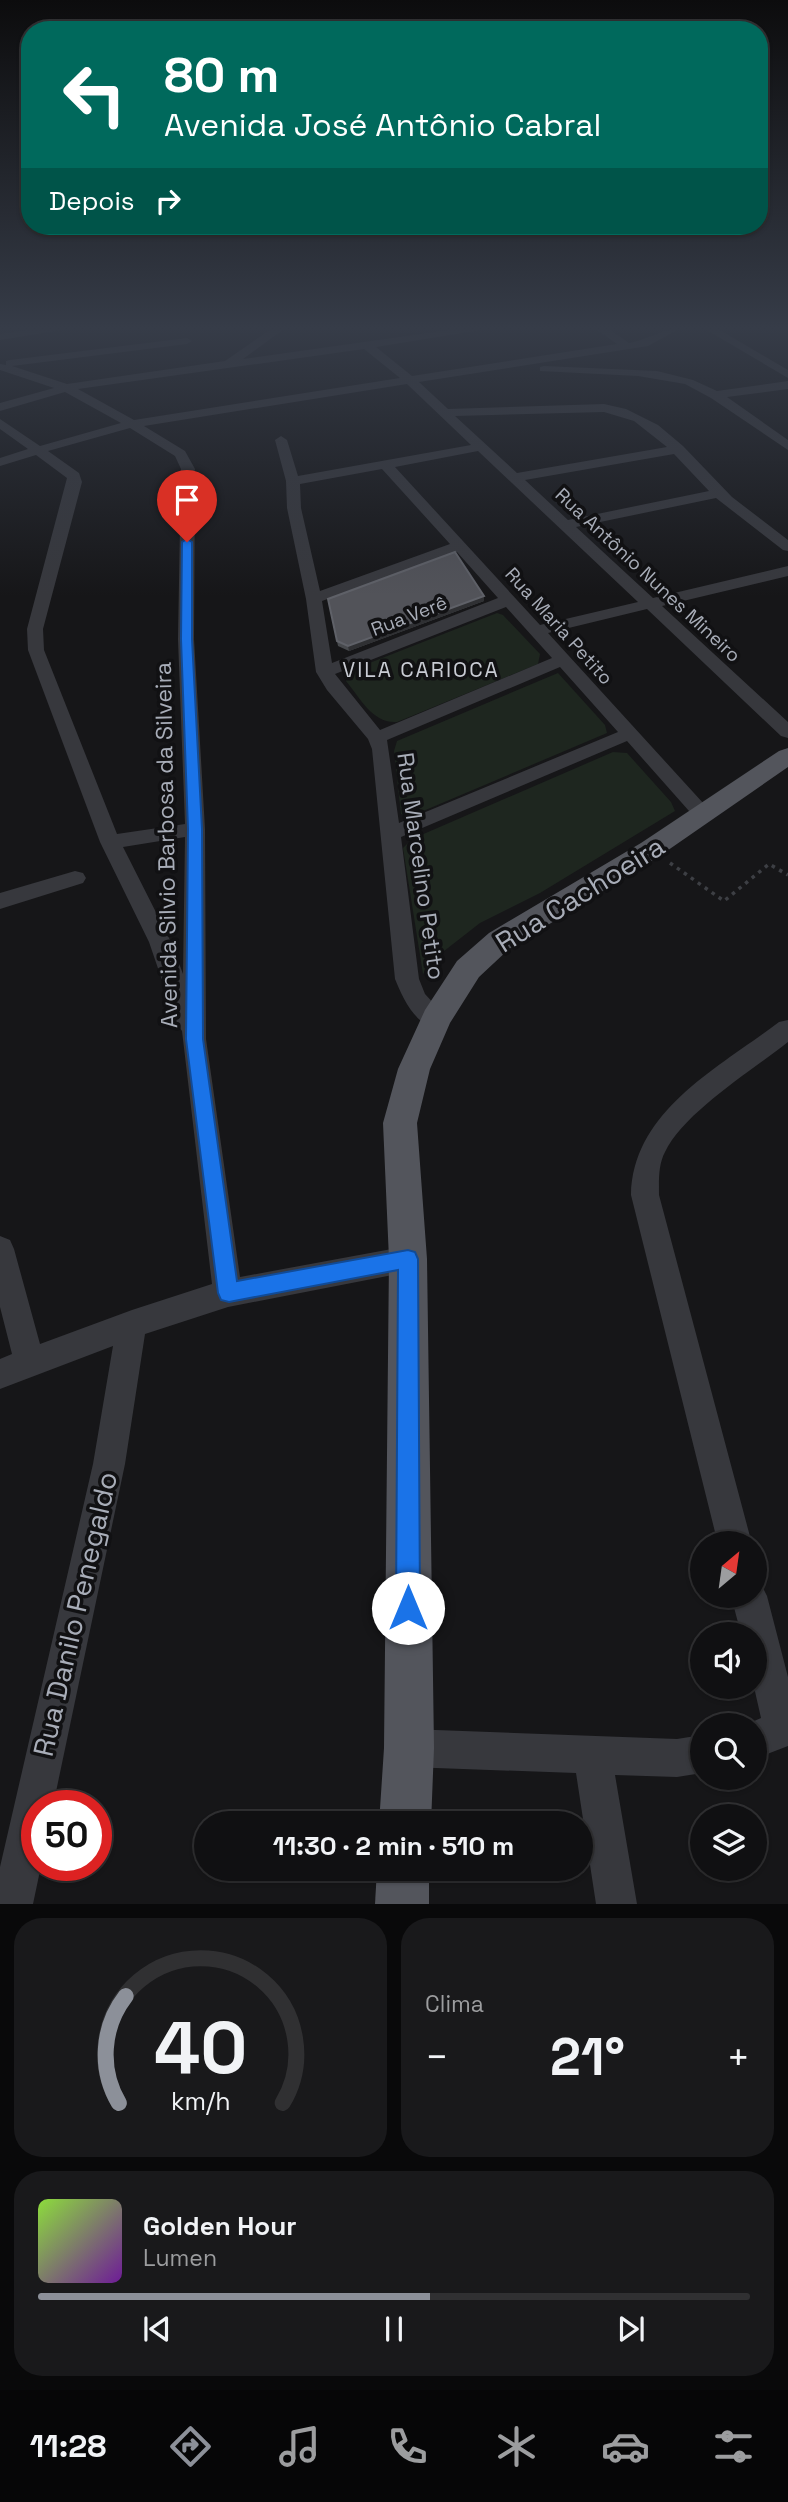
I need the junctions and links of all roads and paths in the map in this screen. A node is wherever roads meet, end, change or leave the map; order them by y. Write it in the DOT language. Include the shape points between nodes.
graph roads {
  1 [pos="120,418"];
  2 [pos="169,418"];
  3 [pos="449,418"];
  4 [pos="640,418"];
  5 [pos="748,418"];
  6 [pos="0,423"];
  7 [pos="131,424"];
  8 [pos="281,440"];
  9 [pos="788,446"];
  10 [pos="480,447"];
  11 [pos="678,449"];
  12 [pos="39,450"];
  13 [pos="0,463"];
  14 [pos="385,464"];
  15 [pos="513,478"];
  16 [pos="293,481"];
  17 [pos="719,493"];
  18 [pos="563,525"];
  19 [pos="459,546"];
  20 [pos="788,547"];
  21 [pos="788,572"];
  22 [pos="314,599"];
  23 [pos="508,600"];
  24 [pos="649,603"];
  25 [pos="535,631"];
  26 [pos="561,661"];
  27 [pos="326,672"];
  28 [pos="788,732"];
  29 [pos="628,734"];
  30 [pos="377,738"];
  31 [pos="788,756"];
  32 [pos="704,814"];
  33 [pos="195,829"];
  34 [pos="391,834"];
  35 [pos="110,842"];
  36 [pos="651,849"];
  37 [pos="788,875"];
  38 [pos="75,878"];
  39 [pos="0,901"];
  40 [pos="436,1018"];
  41 [pos="788,1029"];
  42 [pos="194,1039"];
  43 [pos="0,1249"];
  44 [pos="408,1259"];
  45 [pos="229,1293"];
  46 [pos="132,1324"];
  47 [pos="29,1362"];
  48 [pos="0,1374"];
  49 [pos="732,1531"];
  50 [pos="751,1608"];
  51 [pos="775,1732"];
  52 [pos="408,1748"];
  53 [pos="593,1755"];
  54 [pos="690,1756"];
  55 [pos="406,1811"];
  56 [pos="403,1881"];
  57 [pos="12,1903"];
  58 [pos="402,1903"];
  59 [pos="617,1903"];
  1 -- 7 [label="street, Avenida Silvio Barbosa da Silveira"];
  2 -- 7 [label="street"];
  3 -- 10 [label="street, Rua Antônio Nunes Mineiro"];
  4 -- 11 [label="street"];
  5 -- 9 [label="street"];
  6 -- 12 [label="street"];
  7 -- 12 [label="street"];
  7 -- 33 [label="street, Avenida Silvio Barbosa da Silveira" via="172,447 188,469 186,639"];
  8 -- 16 [label="street, Rua Marcelino Petito"];
  10 -- 14 [label="street"];
  10 -- 15 [label="street, Rua Antônio Nunes Mineiro"];
  11 -- 15 [label="street"];
  11 -- 17 [label="street"];
  12 -- 13 [label="street"];
  12 -- 35 [label="street" via="69,471 75,482 35,629 36,650"];
  14 -- 16 [label="street"];
  14 -- 19 [label="street, Rua Maria Petito"];
  15 -- 18 [label="street, Rua Antônio Nunes Mineiro"];
  16 -- 22 [label="street, Rua Marcelino Petito" via="294,508"];
  17 -- 18 [label="street"];
  17 -- 20 [label="street"];
  18 -- 24 [label="street, Rua Antônio Nunes Mineiro"];
  19 -- 22 [label="street"];
  19 -- 23 [label="street, Rua Maria Petito"];
  21 -- 24 [label="street"];
  22 -- 27 [label="street, Rua Marcelino Petito"];
  23 -- 25 [label="street, Rua Maria Petito"];
  23 -- 27 [label="street, Rua Verê"];
  24 -- 25 [label="street"];
  24 -- 28 [label="street, Rua Antônio Nunes Mineiro"];
  25 -- 26 [label="street, Rua Maria Petito"];
  26 -- 29 [label="street, Rua Maria Petito"];
  26 -- 30 [label="street"];
  27 -- 30 [label="street, Rua Marcelino Petito"];
  29 -- 32 [label="street, Rua Maria Petito"];
  29 -- 34 [label="street"];
  30 -- 34 [label="street, Rua Marcelino Petito"];
  31 -- 32 [label="main road, Rua Cachoeira"];
  32 -- 36 [label="main road, Rua Cachoeira"];
  33 -- 35 [label="street"];
  33 -- 42 [label="street, Avenida Silvio Barbosa da Silveira"];
  34 -- 40 [label="street, Rua Marcelino Petito" via="407,979 415,999"];
  35 -- 42 [label="street" via="160,942"];
  36 -- 37 [label="path" via="724,901 769,864"];
  36 -- 40 [label="main road, Rua Cachoeira" via="499,941 468,969"];
  38 -- 39 [label="street"];
  40 -- 44 [label="main road, Rua Cachoeira" via="414,1069 400,1123"];
  41 -- 49 [label="street" via="677,1116 656,1141 646,1169 645,1195"];
  42 -- 45 [label="street, Avenida Silvio Barbosa da Silveira"];
  43 -- 47 [label="street"];
  44 -- 45 [label="street"];
  44 -- 52 [label="main road, Rua Cachoeira"];
  45 -- 46 [label="street"];
  46 -- 47 [label="street"];
  46 -- 57 [label="street, Rua Danilo Penegaldo" via="109,1464"];
  47 -- 48 [label="street"];
  50 -- 51 [label="street"];
  52 -- 53 [label="street"];
  52 -- 55 [label="main road, Rua Cachoeira"];
  53 -- 54 [label="street"];
  53 -- 59 [label="street"];
  56 -- 58 [label="main road"];
}
